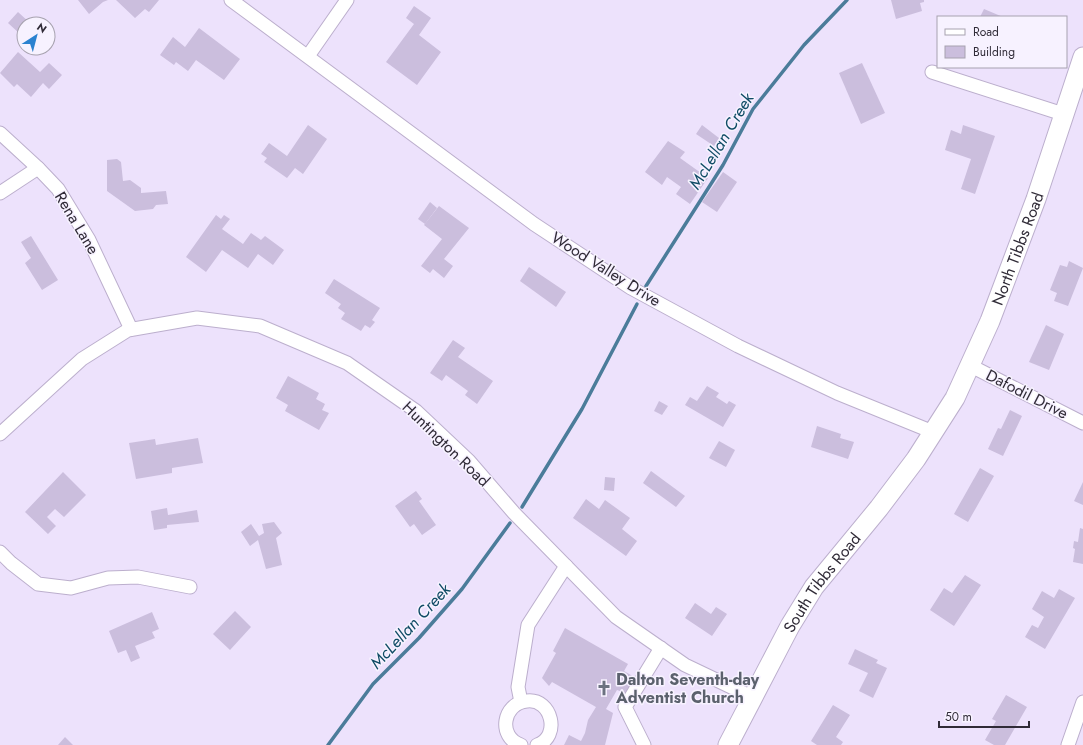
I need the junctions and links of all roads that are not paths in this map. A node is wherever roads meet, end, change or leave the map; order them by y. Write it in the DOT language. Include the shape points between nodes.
graph roads {
  1 [pos="231,0"];
  2 [pos="347,0"];
  3 [pos="308,56"];
  4 [pos="1083,57"];
  5 [pos="932,72"];
  6 [pos="1063,114"];
  7 [pos="0,133"];
  8 [pos="38,168"];
  9 [pos="0,193"];
  10 [pos="131,329"];
  11 [pos="971,366"];
  12 [pos="1083,423"];
  13 [pos="933,432"];
  14 [pos="0,434"];
  15 [pos="0,552"];
  16 [pos="566,566"];
  17 [pos="190,587"];
  18 [pos="661,648"];
  19 [pos="752,698"];
  20 [pos="521,702"];
  21 [pos="1083,702"];
  22 [pos="520,745"];
  23 [pos="537,745"];
  24 [pos="644,745"];
  25 [pos="728,745"];
  26 [pos="1068,745"];
  1 -- 3 [label="street, Wood Valley Drive"];
  2 -- 3 [label="street"];
  3 -- 13 [label="street, Wood Valley Drive" via="534,224 631,288 738,346 837,393"];
  4 -- 6 [label="street, North Tibbs Road"];
  5 -- 6 [label="street"];
  6 -- 11 [label="street, North Tibbs Road" via="1036,199"];
  7 -- 8 [label="street, Rena Lane"];
  8 -- 9 [label="street"];
  8 -- 10 [label="street, Rena Lane" via="58,189 89,240"];
  10 -- 14 [label="street, Huntington Road" via="82,359"];
  10 -- 16 [label="street, Huntington Road" via="197,318 260,326 347,363 416,411 469,461 514,513"];
  11 -- 12 [label="street, Dafodil Drive"];
  11 -- 13 [label="street, North Tibbs Road" via="955,398"];
  13 -- 19 [label="street, South Tibbs Road" via="879,508 814,587"];
  15 -- 17 [label="street" via="38,584 71,588 108,578 138,577"];
  16 -- 18 [label="street, Huntington Road" via="616,617"];
  16 -- 20 [label="street" via="528,625 518,687"];
  18 -- 19 [label="street, Huntington Road" via="685,665"];
  18 -- 24 [label="street" via="625,708"];
  19 -- 25 [label="street, South Tibbs Road"];
  20 -- 22 [label="street" via="509,711 506,726 512,739"];
  20 -- 23 [label="street" via="528,700 543,705 551,718 550,733"];
  21 -- 26 [label="street"];
}
